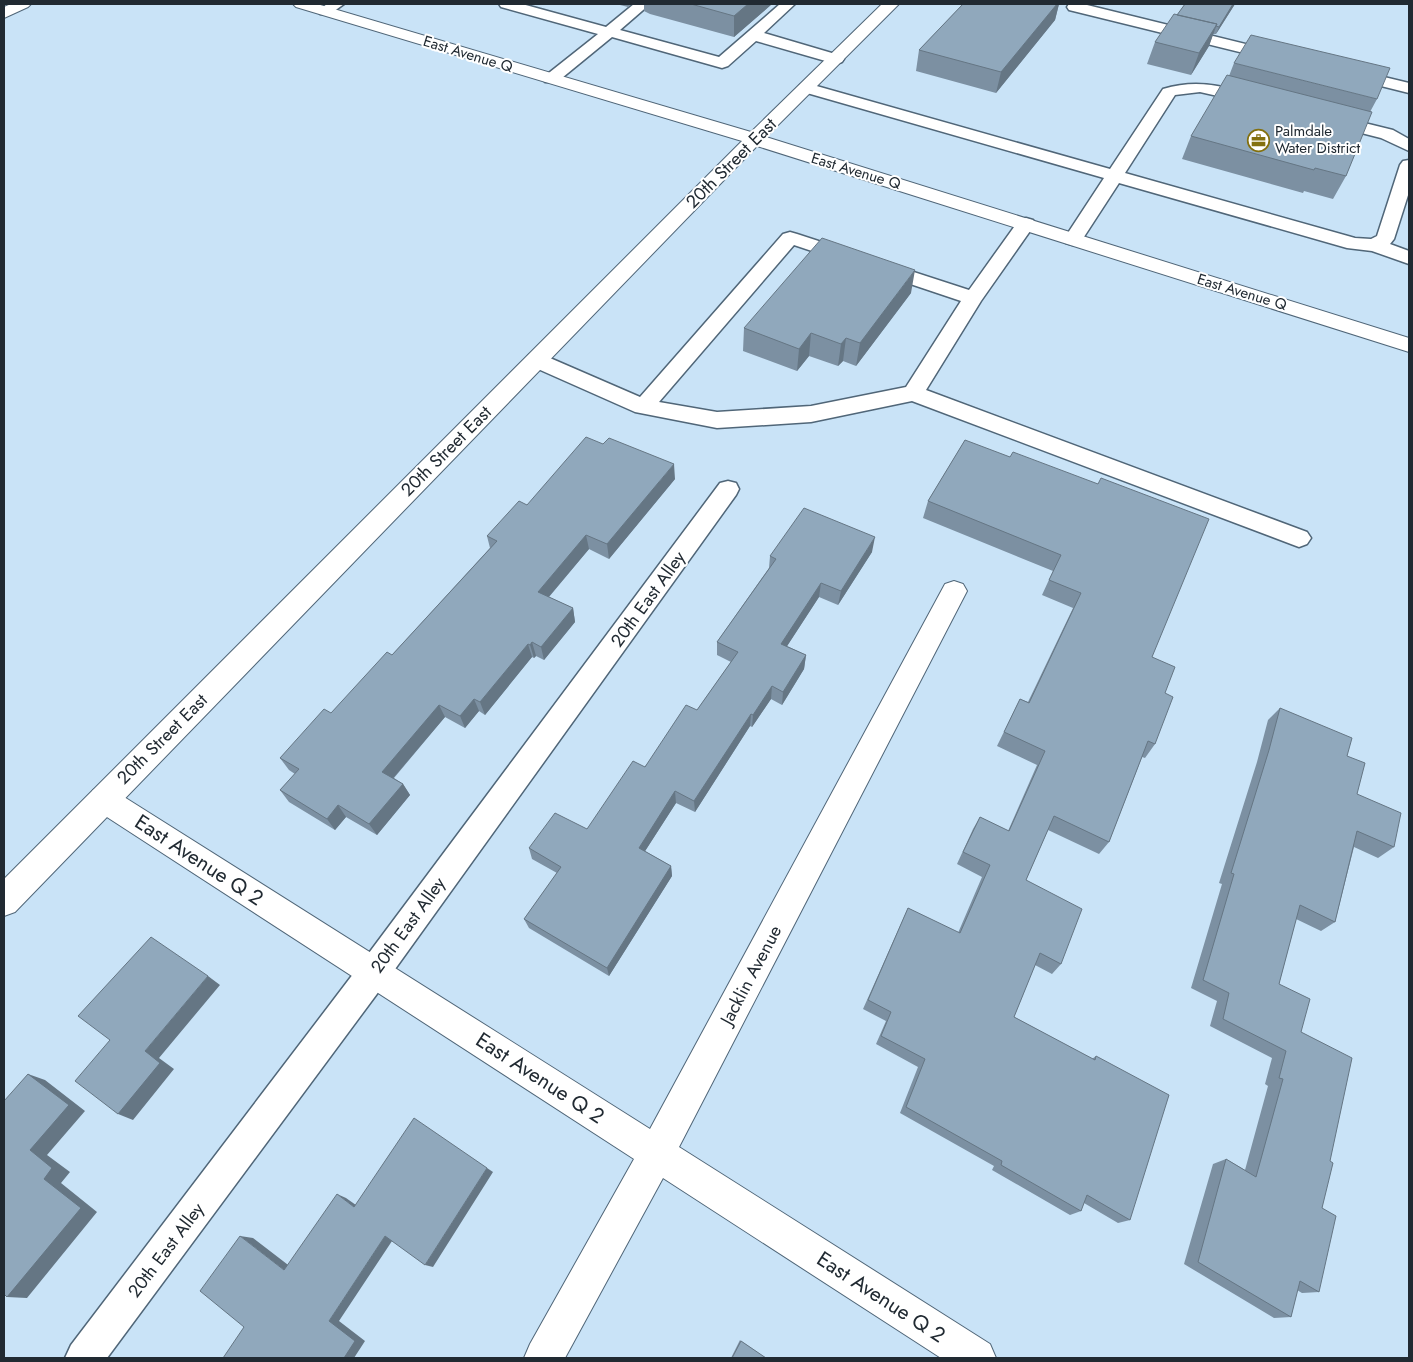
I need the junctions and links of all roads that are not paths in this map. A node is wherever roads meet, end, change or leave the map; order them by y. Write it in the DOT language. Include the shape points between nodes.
graph roads {
  1 [pos="23,4"];
  2 [pos="301,4"];
  3 [pos="506,4"];
  4 [pos="643,4"];
  5 [pos="788,4"];
  6 [pos="891,4"];
  7 [pos="1076,4"];
  8 [pos="331,7"];
  9 [pos="4,14"];
  10 [pos="609,32"];
  11 [pos="753,35"];
  12 [pos="836,59"];
  13 [pos="1294,60"];
  14 [pos="1333,70"];
  15 [pos="551,79"];
  16 [pos="806,88"];
  17 [pos="1409,88"];
  18 [pos="1272,104"];
  19 [pos="1320,117"];
  20 [pos="754,139"];
  21 [pos="1409,146"];
  22 [pos="1409,165"];
  23 [pos="1115,174"];
  24 [pos="1026,224"];
  25 [pos="1073,239"];
  26 [pos="1374,245"];
  27 [pos="1409,258"];
  28 [pos="973,298"];
  29 [pos="1409,345"];
  30 [pos="536,360"];
  31 [pos="913,394"];
  32 [pos="642,407"];
  33 [pos="728,489"];
  34 [pos="1298,538"];
  35 [pos="954,591"];
  36 [pos="103,799"];
  37 [pos="4,901"];
  38 [pos="374,972"];
  39 [pos="657,1153"];
  40 [pos="84,1358"];
  41 [pos="544,1358"];
  42 [pos="976,1358"];
  1 -- 9 [label="street"];
  2 -- 8 [label="street, East Avenue Q"];
  3 -- 10 [label="lane"];
  4 -- 10 [label="lane"];
  5 -- 11 [label="lane"];
  6 -- 12 [label="street, 20th Street East"];
  7 -- 13 [label="lane" via="1074,7"];
  8 -- 15 [label="street, East Avenue Q"];
  10 -- 11 [label="lane" via="722,63"];
  10 -- 15 [label="lane"];
  11 -- 12 [label="lane"];
  12 -- 16 [label="street, 20th Street East"];
  14 -- 17 [label="lane"];
  15 -- 20 [label="street, East Avenue Q"];
  16 -- 20 [label="street, 20th Street East"];
  16 -- 23 [label="lane"];
  18 -- 23 [label="lane" via="1203,87 1169,92"];
  19 -- 21 [label="lane" via="1387,134"];
  20 -- 24 [label="street, East Avenue Q"];
  20 -- 30 [label="street, 20th Street East"];
  22 -- 26 [label="lane" via="1385,239"];
  23 -- 25 [label="lane"];
  23 -- 26 [label="lane" via="1354,244"];
  24 -- 25 [label="street, East Avenue Q"];
  24 -- 28 [label="lane"];
  25 -- 29 [label="street, East Avenue Q"];
  26 -- 27 [label="lane"];
  28 -- 31 [label="lane"];
  28 -- 32 [label="lane" via="790,238"];
  30 -- 32 [label="lane"];
  30 -- 36 [label="street, 20th Street East"];
  31 -- 32 [label="lane" via="811,414 717,420"];
  31 -- 34 [label="lane"];
  33 -- 38 [label="lane, 20th East Alley"];
  35 -- 39 [label="street, Jacklin Avenue"];
  36 -- 37 [label="street, 20th Street East"];
  36 -- 38 [label="street, East Avenue Q 2"];
  38 -- 39 [label="street, East Avenue Q 2"];
  38 -- 40 [label="lane, 20th East Alley"];
  39 -- 41 [label="street, Jacklin Avenue"];
  39 -- 42 [label="street, East Avenue Q 2"];
}
